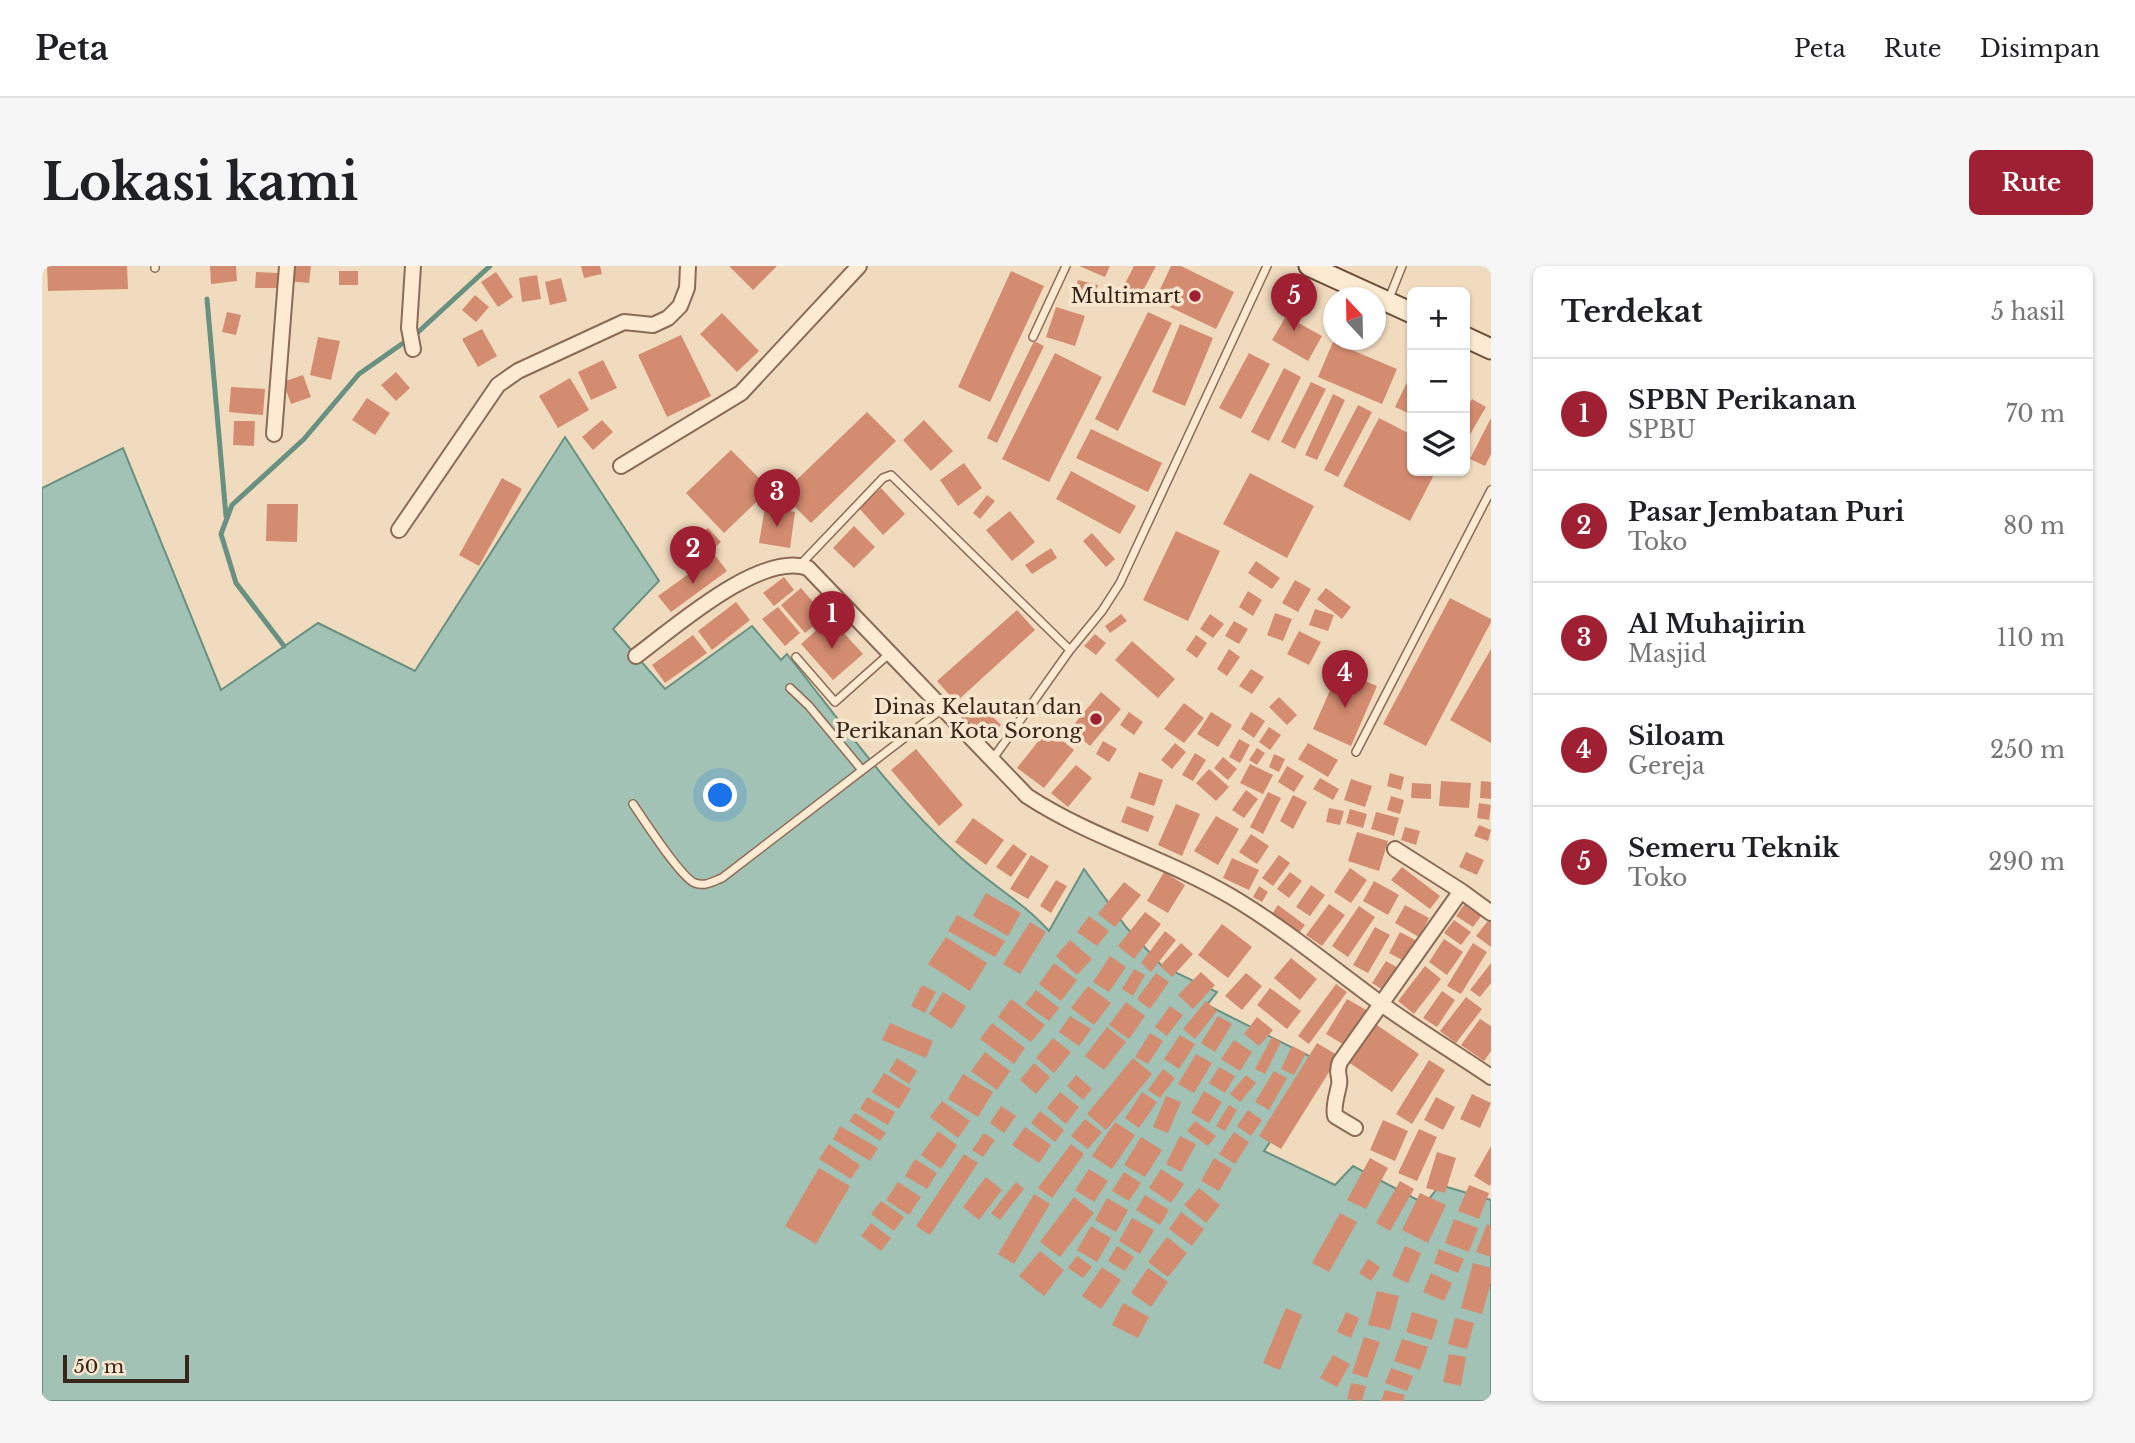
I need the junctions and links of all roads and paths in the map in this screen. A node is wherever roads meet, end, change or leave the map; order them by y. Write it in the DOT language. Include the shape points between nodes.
graph roads {
  1 [pos="287,266"];
  2 [pos="414,266"];
  3 [pos="688,266"];
  4 [pos="859,266"];
  5 [pos="1066,266"];
  6 [pos="1267,266"];
  7 [pos="1309,266"];
  8 [pos="1402,266"];
  9 [pos="1388,302"];
  10 [pos="1407,311"];
  11 [pos="1033,337"];
  12 [pos="1470,339"];
  13 [pos="412,342"];
  14 [pos="1491,349"];
  15 [pos="274,434"];
  16 [pos="621,466"];
  17 [pos="1491,490"];
  18 [pos="399,530"];
  19 [pos="800,565"];
  20 [pos="1070,650"];
  21 [pos="888,654"];
  22 [pos="636,656"];
  23 [pos="796,657"];
  24 [pos="790,688"];
  25 [pos="942,709"];
  26 [pos="1356,752"];
  27 [pos="991,761"];
  28 [pos="862,770"];
  29 [pos="633,804"];
  30 [pos="1395,849"];
  31 [pos="1461,891"];
  32 [pos="1491,913"];
  33 [pos="1382,1004"];
  34 [pos="1491,1077"];
  35 [pos="1355,1128"];
  1 -- 15 [label="street"];
  2 -- 13 [label="street"];
  3 -- 18 [label="street" via="687,288 680,306 668,318 653,325 624,322 518,371 498,385"];
  4 -- 16 [label="street" via="741,393"];
  5 -- 11 [label="lane"];
  6 -- 20 [label="lane" via="1120,583"];
  7 -- 9 [label="main road"];
  8 -- 9 [label="lane"];
  9 -- 10 [label="main road"];
  12 -- 14 [label="main road"];
  17 -- 26 [label="lane"];
  19 -- 20 [label="lane" via="891,475"];
  19 -- 21 [label="street" via="813,572"];
  19 -- 22 [label="street" via="769,569 727,589"];
  20 -- 27 [label="lane"];
  21 -- 23 [label="lane" via="835,702"];
  21 -- 25 [label="street"];
  24 -- 28 [label="lane"];
  25 -- 27 [label="street"];
  25 -- 28 [label="lane"];
  27 -- 33 [label="street" via="1027,796 1052,812 1232,897"];
  28 -- 29 [label="lane" via="722,878 705,885 694,883 682,871"];
  30 -- 31 [label="street"];
  31 -- 32 [label="street"];
  31 -- 33 [label="street"];
  33 -- 34 [label="street"];
  33 -- 35 [label="street" via="1337,1068 1340,1083 1335,1116"];
}
